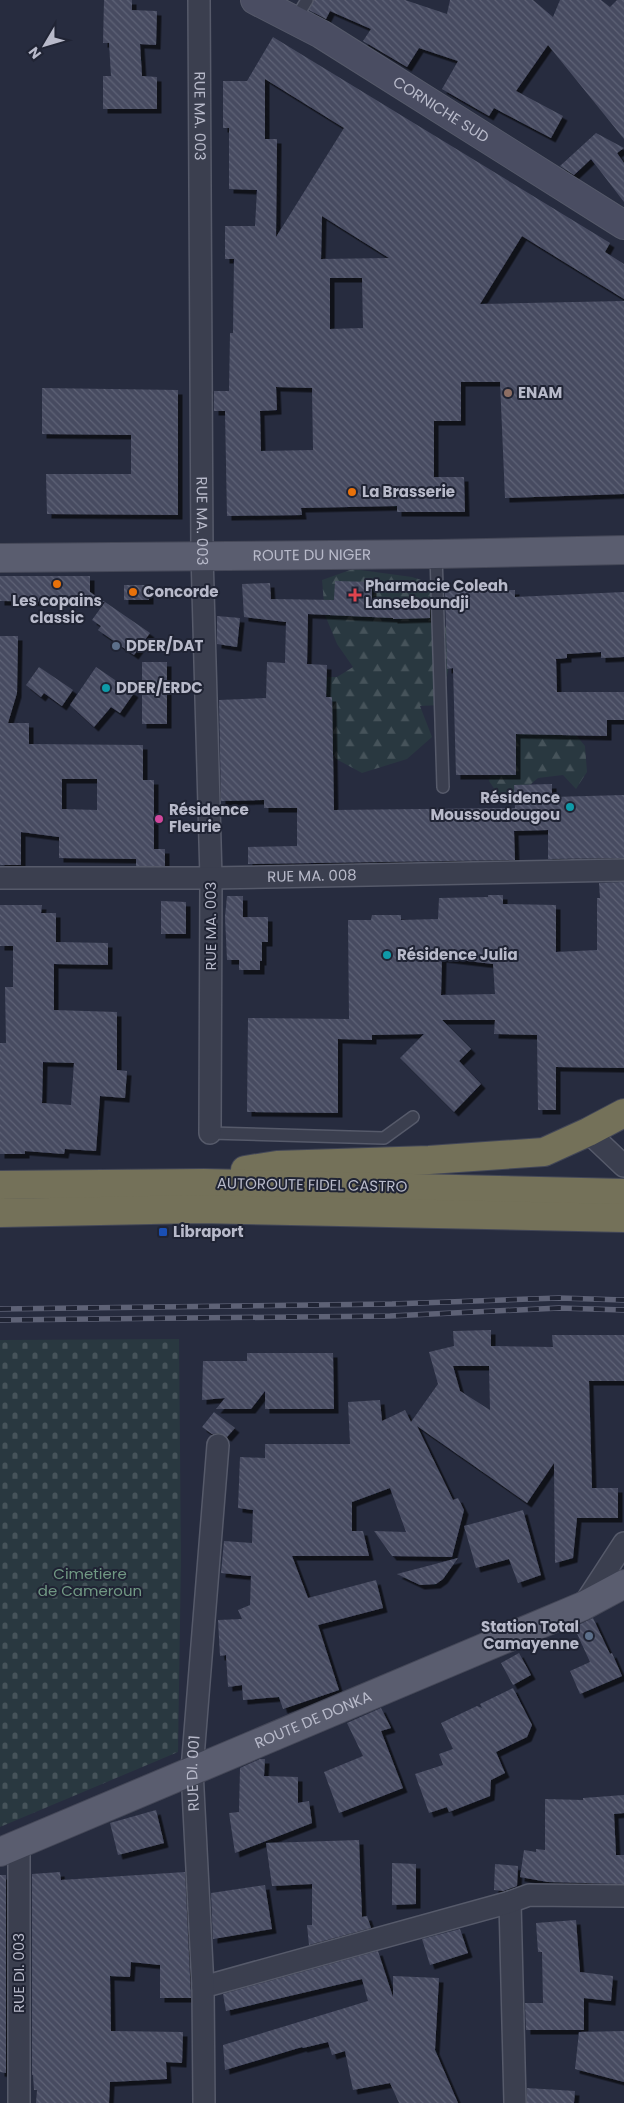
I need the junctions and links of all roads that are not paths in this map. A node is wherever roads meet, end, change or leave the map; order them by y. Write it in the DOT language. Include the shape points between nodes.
graph roads {
  1 [pos="199,0"];
  2 [pos="255,0"];
  3 [pos="300,10"];
  4 [pos="624,225"];
  5 [pos="624,550"];
  6 [pos="202,554"];
  7 [pos="436,554"];
  8 [pos="0,558"];
  9 [pos="443,787"];
  10 [pos="624,870"];
  11 [pos="0,878"];
  12 [pos="211,878"];
  13 [pos="624,1113"];
  14 [pos="413,1117"];
  15 [pos="588,1132"];
  16 [pos="210,1133"];
  17 [pos="624,1166"];
  18 [pos="137,1184"];
  19 [pos="0,1185"];
  20 [pos="624,1193"];
  21 [pos="0,1213"];
  22 [pos="624,1218"];
  23 [pos="218,1445"];
  24 [pos="624,1542"];
  25 [pos="624,1584"];
  26 [pos="583,1606"];
  27 [pos="192,1770"];
  28 [pos="10,1848"];
  29 [pos="624,1896"];
  30 [pos="510,1902"];
  31 [pos="203,1987"];
  32 [pos="19,2103"];
  33 [pos="204,2103"];
  34 [pos="515,2103"];
  1 -- 6 [label="street, RUE MA. 003"];
  2 -- 3 [label="main road, CORNICHE SUD"];
  3 -- 4 [label="main road, CORNICHE SUD" via="320,34"];
  5 -- 7 [label="main road, ROUTE DU NIGER"];
  6 -- 7 [label="main road, ROUTE DU NIGER"];
  6 -- 8 [label="main road, ROUTE DU NIGER"];
  6 -- 12 [label="street, RUE MA. 003"];
  7 -- 9 [label="lane"];
  10 -- 12 [label="street, RUE MA. 008"];
  11 -- 12 [label="street, RUE MA. 008"];
  12 -- 16 [label="street, RUE MA. 003"];
  13 -- 15 [label="highway"];
  14 -- 16 [label="lane" via="384,1138"];
  15 -- 17 [label="street"];
  15 -- 18 [label="highway" via="544,1152 277,1165"];
  18 -- 19 [label="highway, AUTOROUTE FIDEL CASTRO"];
  18 -- 20 [label="highway, AUTOROUTE FIDEL CASTRO" via="204,1182"];
  21 -- 22 [label="highway, AUTOROUTE FIDEL CASTRO" via="200,1210"];
  23 -- 27 [label="street, RUE DI. 001"];
  24 -- 26 [label="street"];
  25 -- 26 [label="main road, ROUTE DE DONKA"];
  26 -- 27 [label="main road, ROUTE DE DONKA"];
  27 -- 28 [label="main road, ROUTE DE DONKA"];
  27 -- 31 [label="street, RUE DI. 001"];
  28 -- 32 [label="street, RUE DI. 003"];
  29 -- 30 [label="street" via="529,1895"];
  30 -- 31 [label="street"];
  30 -- 34 [label="street"];
  31 -- 33 [label="street, RUE DI. 001"];
}
